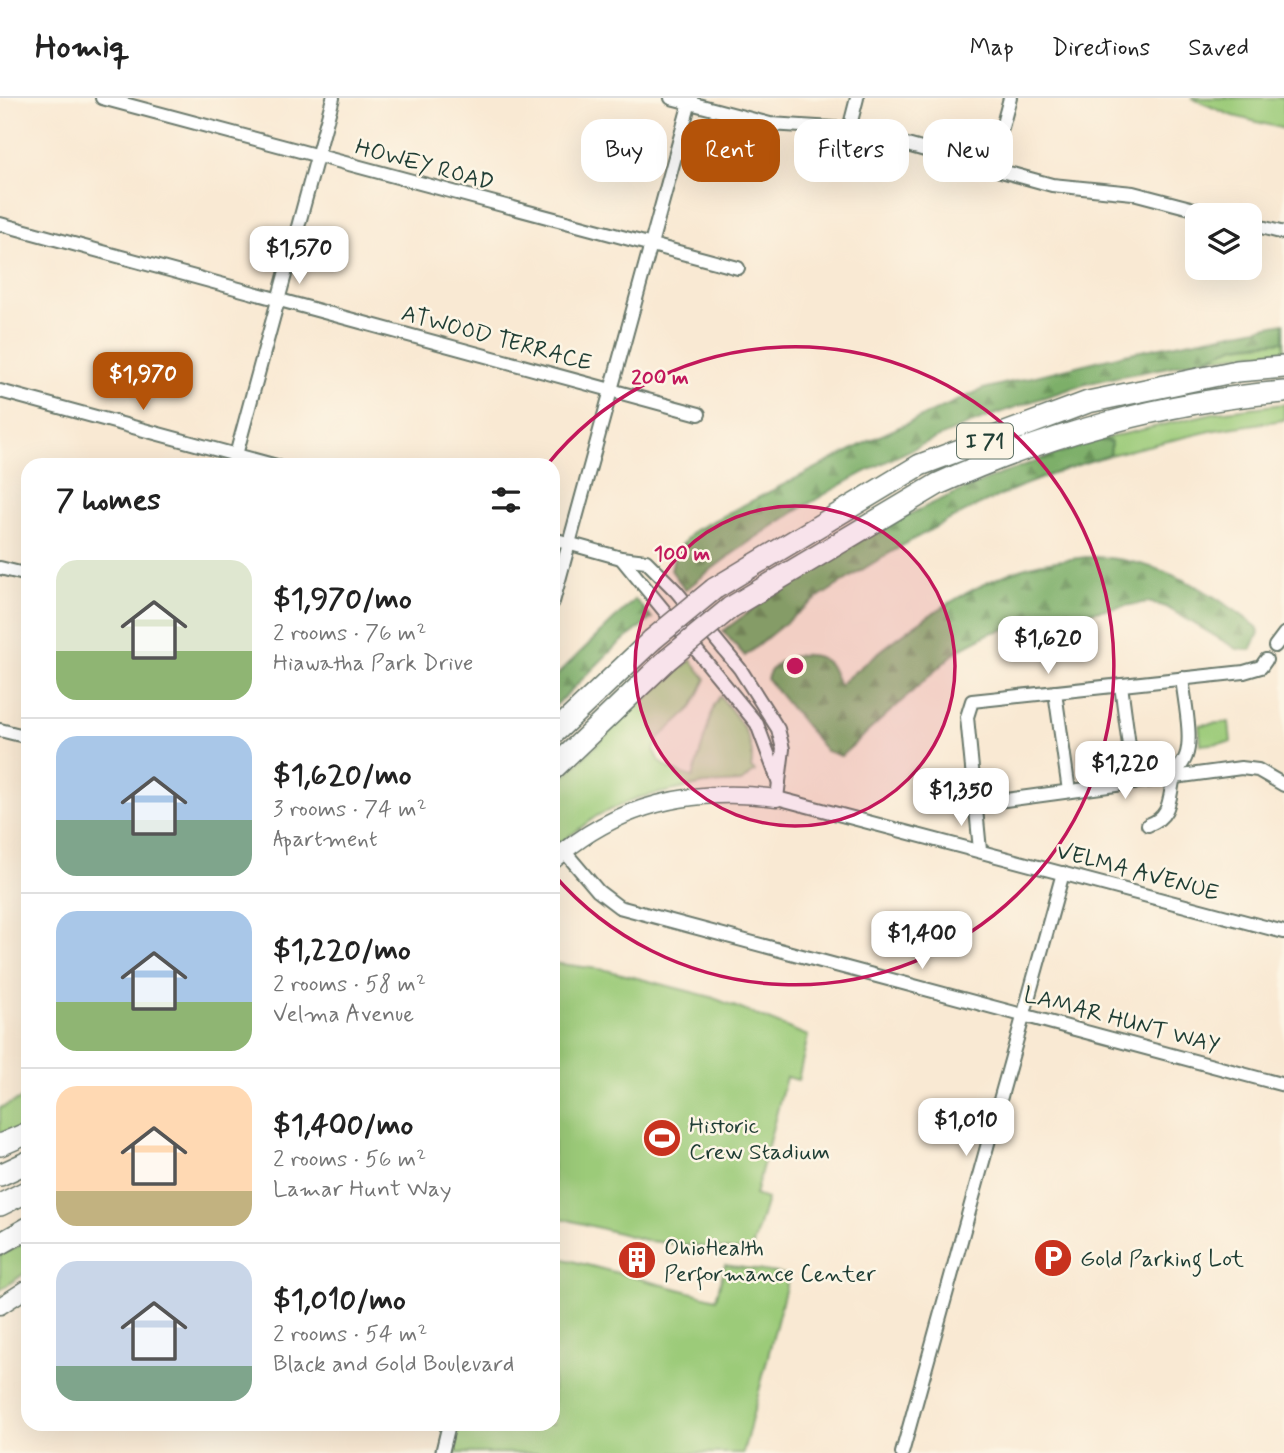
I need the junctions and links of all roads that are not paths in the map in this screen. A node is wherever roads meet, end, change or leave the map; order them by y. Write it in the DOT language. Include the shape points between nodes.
graph roads {
  1 [pos="102,98"];
  2 [pos="333,98"];
  3 [pos="671,98"];
  4 [pos="857,98"];
  5 [pos="1010,98"];
  6 [pos="691,101"];
  7 [pos="852,119"];
  8 [pos="1004,119"];
  9 [pos="794,126"];
  10 [pos="317,156"];
  11 [pos="1013,174"];
  12 [pos="1185,207"];
  13 [pos="0,224"];
  14 [pos="1262,227"];
  15 [pos="1284,233"];
  16 [pos="652,247"];
  17 [pos="738,268"];
  18 [pos="279,299"];
  19 [pos="1284,367"];
  20 [pos="613,390"];
  21 [pos="0,391"];
  22 [pos="1284,392"];
  23 [pos="699,414"];
  24 [pos="227,458"];
  25 [pos="235,458"];
  26 [pos="560,541"];
  27 [pos="570,544"];
  28 [pos="621,558"];
  29 [pos="0,568"];
  30 [pos="21,573"];
  31 [pos="560,578"];
  32 [pos="1284,634"];
  33 [pos="1275,646"];
  34 [pos="1266,660"];
  35 [pos="1182,678"];
  36 [pos="1121,685"];
  37 [pos="1055,692"];
  38 [pos="560,727"];
  39 [pos="0,730"];
  40 [pos="21,735"];
  41 [pos="560,762"];
  42 [pos="1173,777"];
  43 [pos="1134,783"];
  44 [pos="1284,785"];
  45 [pos="778,791"];
  46 [pos="1069,792"];
  47 [pos="976,804"];
  48 [pos="1148,825"];
  49 [pos="980,850"];
  50 [pos="560,855"];
  51 [pos="560,858"];
  52 [pos="1063,873"];
  53 [pos="1284,932"];
  54 [pos="1024,1014"];
  55 [pos="1284,1085"];
  56 [pos="21,1136"];
  57 [pos="0,1145"];
  58 [pos="21,1165"];
  59 [pos="0,1175"];
  60 [pos="21,1194"];
  61 [pos="0,1205"];
  62 [pos="21,1232"];
  63 [pos="0,1244"];
  64 [pos="21,1292"];
  65 [pos="0,1306"];
  66 [pos="447,1431"];
  67 [pos="442,1453"];
  68 [pos="902,1453"];
  1 -- 10 [label="street, HOWEY ROAD"];
  2 -- 10 [label="street"];
  3 -- 6 [label="street"];
  4 -- 7 [label="street"];
  5 -- 8 [label="street"];
  6 -- 9 [label="street" via="770,124"];
  6 -- 16 [label="street"];
  10 -- 16 [label="street, HOWEY ROAD"];
  10 -- 18 [label="street"];
  11 -- 12 [label="street" via="1052,185 1133,193"];
  13 -- 18 [label="street, ATWOOD TERRACE"];
  14 -- 15 [label="street"];
  16 -- 17 [label="street, HOWEY ROAD"];
  16 -- 20 [label="street"];
  18 -- 20 [label="street, ATWOOD TERRACE"];
  18 -- 25 [label="street"];
  19 -- 38 [label="highway, I 71, bridge" via="1237,371 1088,402 920,465 714,589"];
  20 -- 23 [label="street, ATWOOD TERRACE"];
  20 -- 27 [label="street"];
  21 -- 24 [label="street"];
  22 -- 41 [label="highway, I 71, bridge" via="1242,395 1096,426 939,484 730,608 667,660"];
  26 -- 27 [label="street"];
  27 -- 28 [label="street"];
  27 -- 31 [label="street"];
  28 -- 45 [label="street" via="757,724"];
  28 -- 45 [label="street" via="646,561 657,569 740,669 778,729 783,749"];
  29 -- 30 [label="street"];
  32 -- 33 [label="street"];
  34 -- 35 [label="street" via="1261,667 1244,672"];
  35 -- 36 [label="street"];
  35 -- 42 [label="street" via="1189,745"];
  36 -- 37 [label="street"];
  36 -- 43 [label="street"];
  37 -- 46 [label="street"];
  37 -- 47 [label="street" via="972,701 967,717"];
  39 -- 40 [label="street"];
  42 -- 43 [label="street"];
  42 -- 44 [label="street" via="1241,768 1258,770"];
  42 -- 48 [label="street" via="1165,815"];
  43 -- 46 [label="street"];
  45 -- 49 [label="street, VELMA AVENUE"];
  45 -- 50 [label="street" via="660,802 617,817"];
  46 -- 47 [label="street"];
  47 -- 49 [label="street"];
  49 -- 52 [label="street, VELMA AVENUE"];
  51 -- 54 [label="street, LAMAR HUNT WAY" via="619,907"];
  52 -- 53 [label="street, VELMA AVENUE"];
  52 -- 54 [label="street"];
  54 -- 55 [label="street, LAMAR HUNT WAY"];
  54 -- 68 [label="street"];
  56 -- 57 [label="highway"];
  58 -- 59 [label="highway"];
  60 -- 61 [label="highway"];
  62 -- 63 [label="highway"];
  64 -- 65 [label="street"];
  66 -- 67 [label="street"];
}
